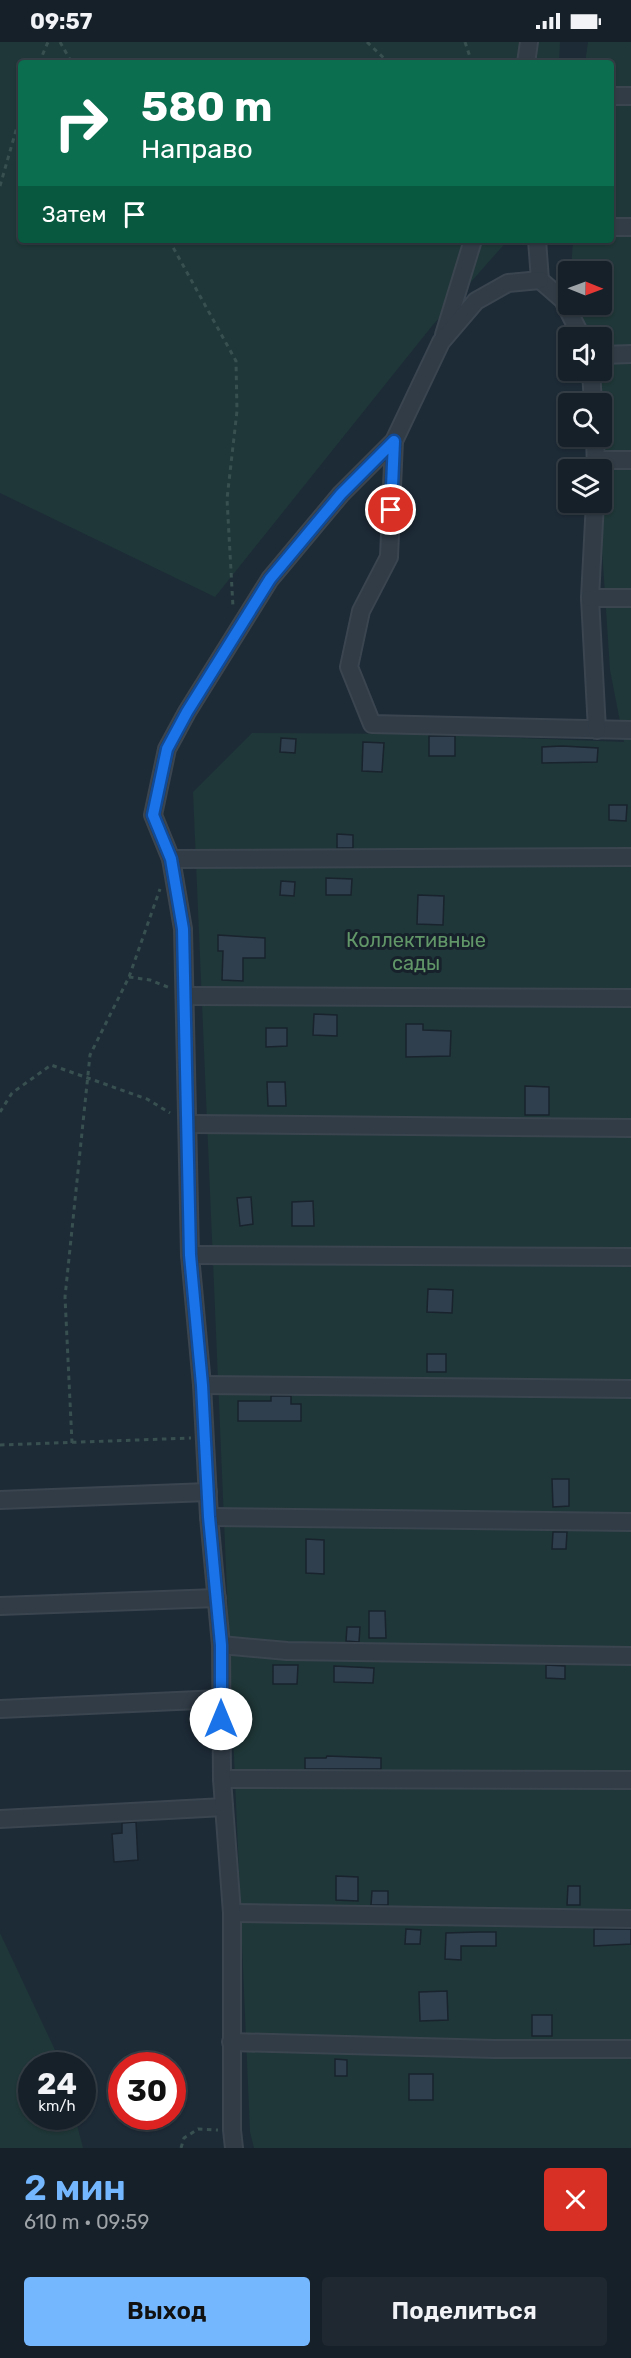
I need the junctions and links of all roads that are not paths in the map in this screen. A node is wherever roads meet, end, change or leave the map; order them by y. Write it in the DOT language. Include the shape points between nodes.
graph roads {
  1 [pos="529,42"];
  2 [pos="526,60"];
  3 [pos="614,96"];
  4 [pos="631,96"];
  5 [pos="614,227"];
  6 [pos="631,227"];
  7 [pos="472,243"];
  8 [pos="537,243"];
  9 [pos="540,280"];
  10 [pos="576,327"];
  11 [pos="441,342"];
  12 [pos="631,354"];
  13 [pos="612,355"];
  14 [pos="394,441"];
  15 [pos="631,460"];
  16 [pos="612,463"];
  17 [pos="594,513"];
  18 [pos="590,598"];
  19 [pos="631,598"];
  20 [pos="597,730"];
  21 [pos="631,730"];
  22 [pos="631,856"];
  23 [pos="171,859"];
  24 [pos="186,996"];
  25 [pos="631,998"];
  26 [pos="189,1124"];
  27 [pos="631,1128"];
  28 [pos="190,1255"];
  29 [pos="631,1257"];
  30 [pos="202,1385"];
  31 [pos="631,1389"];
  32 [pos="208,1492"];
  33 [pos="0,1500"];
  34 [pos="209,1517"];
  35 [pos="631,1522"];
  36 [pos="217,1598"];
  37 [pos="0,1606"];
  38 [pos="221,1645"];
  39 [pos="631,1656"];
  40 [pos="221,1699"];
  41 [pos="0,1709"];
  42 [pos="222,1779"];
  43 [pos="631,1780"];
  44 [pos="224,1807"];
  45 [pos="0,1819"];
  46 [pos="232,1913"];
  47 [pos="631,1919"];
  48 [pos="231,2042"];
  49 [pos="631,2049"];
  50 [pos="234,2148"];
  1 -- 2 [label="street"];
  3 -- 4 [label="street"];
  5 -- 6 [label="street"];
  7 -- 11 [label="street"];
  8 -- 9 [label="street"];
  9 -- 10 [label="street" via="563,300"];
  9 -- 11 [label="street" via="508,283 476,301"];
  11 -- 14 [label="street"];
  12 -- 13 [label="street"];
  14 -- 20 [label="street" via="388,556 361,611 350,667 372,724"];
  14 -- 23 [label="street" via="341,494 270,579 167,749 153,815"];
  15 -- 16 [label="street"];
  17 -- 18 [label="street"];
  18 -- 19 [label="street"];
  18 -- 20 [label="street"];
  20 -- 21 [label="street"];
  22 -- 23 [label="street"];
  23 -- 24 [label="street" via="183,929"];
  24 -- 25 [label="street"];
  24 -- 26 [label="street"];
  26 -- 27 [label="street"];
  26 -- 28 [label="street"];
  28 -- 29 [label="street"];
  28 -- 30 [label="street"];
  30 -- 31 [label="street"];
  30 -- 32 [label="street"];
  32 -- 33 [label="street"];
  32 -- 34 [label="street"];
  34 -- 35 [label="street"];
  34 -- 36 [label="street"];
  36 -- 37 [label="street"];
  36 -- 38 [label="street"];
  38 -- 39 [label="street" via="287,1651"];
  38 -- 40 [label="street"];
  40 -- 41 [label="street"];
  40 -- 42 [label="street"];
  42 -- 43 [label="street"];
  42 -- 44 [label="street"];
  44 -- 45 [label="street"];
  44 -- 46 [label="street"];
  46 -- 47 [label="street"];
  46 -- 48 [label="street"];
  48 -- 49 [label="street"];
  48 -- 50 [label="street"];
}
